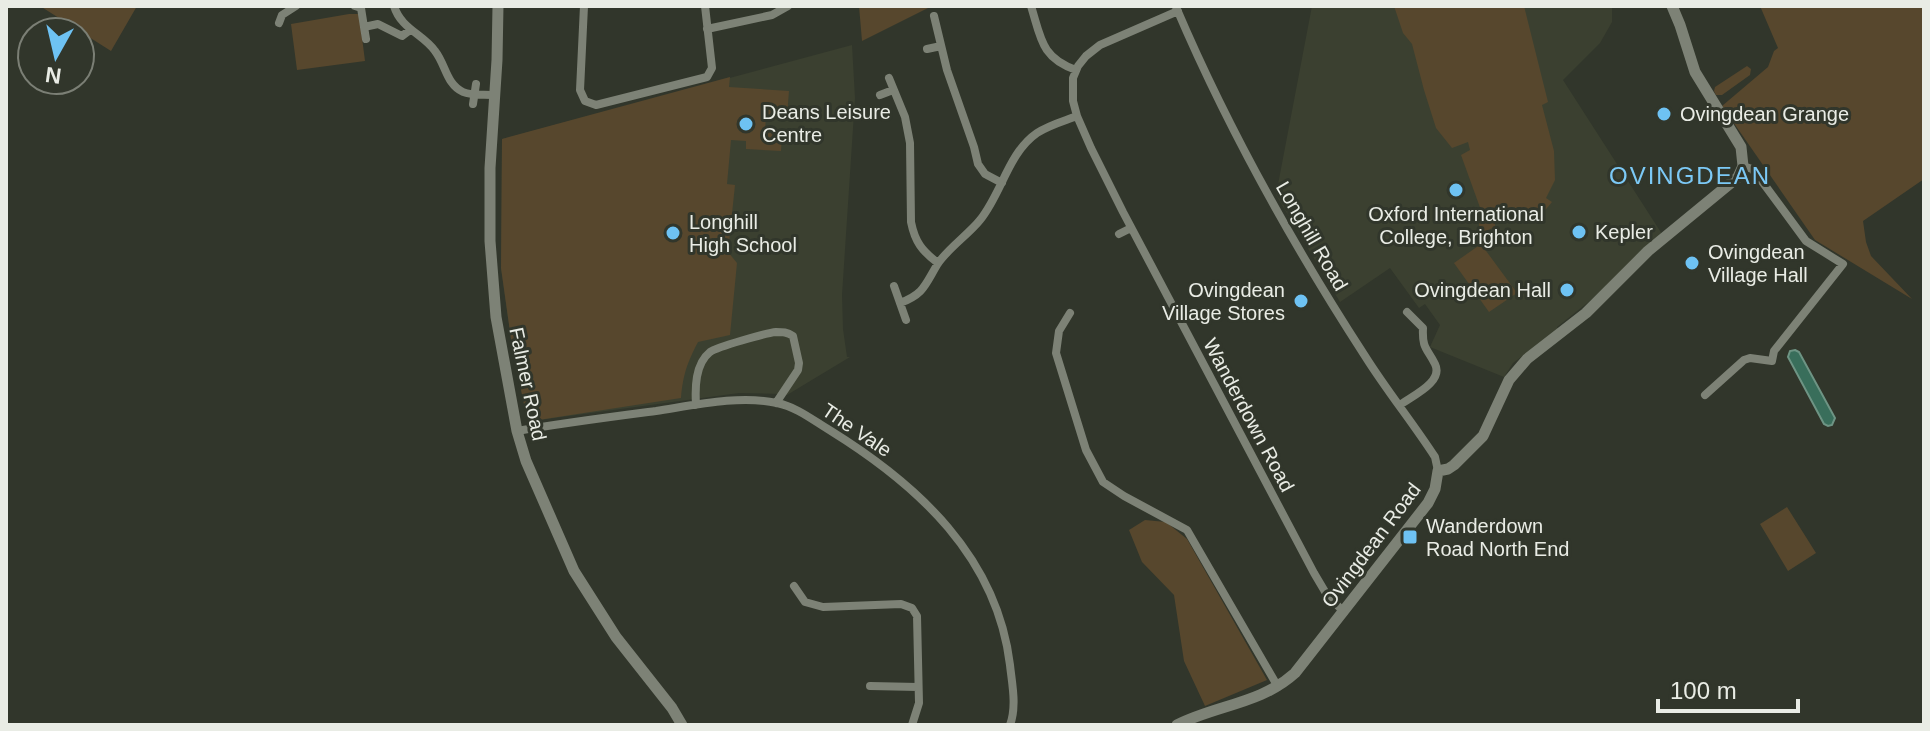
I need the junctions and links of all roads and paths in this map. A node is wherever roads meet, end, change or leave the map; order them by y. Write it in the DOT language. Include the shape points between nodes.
graph roads {
  1 [pos="296,6"];
  2 [pos="355,6"];
  3 [pos="394,6"];
  4 [pos="498,6"];
  5 [pos="584,6"];
  6 [pos="705,6"];
  7 [pos="788,6"];
  8 [pos="1031,6"];
  9 [pos="1672,6"];
  10 [pos="1177,8"];
  11 [pos="934,16"];
  12 [pos="279,23"];
  13 [pos="364,27"];
  14 [pos="707,29"];
  15 [pos="410,30"];
  16 [pos="366,39"];
  17 [pos="941,46"];
  18 [pos="927,49"];
  19 [pos="1076,70"];
  20 [pos="889,78"];
  21 [pos="475,89"];
  22 [pos="893,90"];
  23 [pos="494,95"];
  24 [pos="880,95"];
  25 [pos="473,104"];
  26 [pos="1077,116"];
  27 [pos="1743,166"];
  28 [pos="1002,183"];
  29 [pos="1131,228"];
  30 [pos="1119,234"];
  31 [pos="938,263"];
  32 [pos="894,286"];
  33 [pos="900,303"];
  34 [pos="1407,312"];
  35 [pos="1070,313"];
  36 [pos="906,320"];
  37 [pos="1433,324"];
  38 [pos="1423,328"];
  39 [pos="1705,395"];
  40 [pos="776,403"];
  41 [pos="696,405"];
  42 [pos="1400,405"];
  43 [pos="517,431"];
  44 [pos="1438,471"];
  45 [pos="794,586"];
  46 [pos="1344,612"];
  47 [pos="870,686"];
  48 [pos="918,687"];
  49 [pos="1278,687"];
  50 [pos="682,725"];
  51 [pos="912,725"];
  52 [pos="1010,725"];
  53 [pos="1177,725"];
  1 -- 12 [label="street"];
  2 -- 13 [label="street" via="361,8"];
  3 -- 15 [label="street"];
  4 -- 23 [label="street, Falmer Road"];
  5 -- 14 [label="street" via="579,84 588,103 602,104 708,76 712,68"];
  6 -- 14 [label="street"];
  7 -- 14 [label="street" via="772,15"];
  8 -- 19 [label="street" via="1048,53"];
  9 -- 27 [label="street" via="1695,72 1737,141"];
  10 -- 19 [label="street" via="1096,47"];
  10 -- 42 [label="street, Longhill Road" via="1221,106 1282,219"];
  11 -- 17 [label="street"];
  13 -- 15 [label="street" via="378,24 402,36"];
  13 -- 16 [label="street"];
  15 -- 21 [label="street" via="438,54 453,85 464,92"];
  17 -- 18 [label="street"];
  17 -- 28 [label="street" via="978,164"];
  19 -- 26 [label="street, Wanderdown Road" via="1072,95"];
  20 -- 22 [label="street"];
  21 -- 23 [label="street"];
  21 -- 25 [label="street"];
  22 -- 24 [label="street"];
  22 -- 31 [label="street" via="910,143 913,234"];
  23 -- 43 [label="street, Falmer Road" via="490,241 496,317"];
  26 -- 28 [label="street" via="1031,138"];
  26 -- 29 [label="street, Wanderdown Road"];
  27 -- 39 [label="street" via="1758,176 1806,241 1843,264 1774,351 1772,361 1745,359"];
  27 -- 44 [label="street, Ovingdean Road" via="1738,177 1648,251 1586,313 1527,359 1509,380 1483,436 1454,465"];
  28 -- 31 [label="street" via="979,222"];
  29 -- 30 [label="street"];
  29 -- 46 [label="street, Wanderdown Road" via="1324,591"];
  31 -- 33 [label="street" via="921,291"];
  32 -- 33 [label="street"];
  33 -- 36 [label="street"];
  34 -- 38 [label="street"];
  35 -- 49 [label="street" via="1059,331 1056,353 1086,450 1103,482 1187,530"];
  37 -- 38 [label="street"];
  38 -- 42 [label="street" via="1436,376"];
  40 -- 41 [label="street, The Vale"];
  40 -- 41 [label="street" via="798,370 789,332 711,352 697,375"];
  40 -- 52 [label="street, The Vale" via="801,413 892,473 963,544 988,588 1004,637 1012,687"];
  41 -- 43 [label="street, The Vale"];
  42 -- 44 [label="street, Longhill Road" via="1435,457"];
  43 -- 50 [label="street, Falmer Road" via="574,571"];
  44 -- 46 [label="street, Ovingdean Road" via="1428,503"];
  45 -- 48 [label="street" via="805,602 823,607 912,608 917,616"];
  46 -- 49 [label="street, Ovingdean Road"];
  47 -- 48 [label="street"];
  48 -- 51 [label="street"];
  49 -- 53 [label="street, Ovingdean Road"];
}
